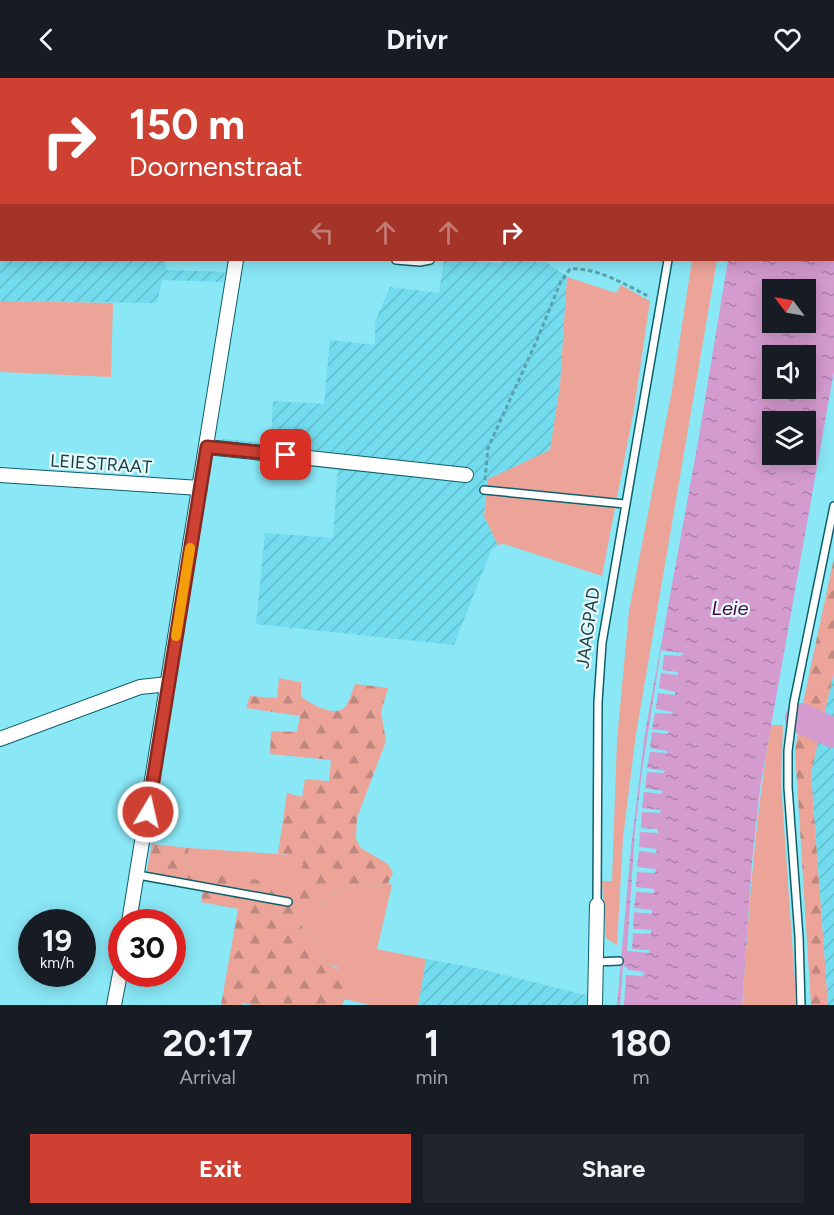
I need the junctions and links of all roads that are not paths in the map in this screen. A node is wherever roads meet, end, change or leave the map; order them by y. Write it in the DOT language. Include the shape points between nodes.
graph roads {
  1 [pos="236,261"];
  2 [pos="408,261"];
  3 [pos="425,261"];
  4 [pos="668,261"];
  5 [pos="207,447"];
  6 [pos="0,475"];
  7 [pos="466,475"];
  8 [pos="200,488"];
  9 [pos="484,490"];
  10 [pos="626,504"];
  11 [pos="834,506"];
  12 [pos="168,684"];
  13 [pos="0,739"];
  14 [pos="138,875"];
  15 [pos="288,902"];
  16 [pos="597,905"];
  17 [pos="131,909"];
  18 [pos="620,961"];
  19 [pos="597,962"];
  20 [pos="117,987"];
  21 [pos="114,1005"];
  22 [pos="595,1005"];
  23 [pos="801,1005"];
  1 -- 5 [label="street"];
  2 -- 3 [label="lane"];
  4 -- 10 [label="lane, JAAGPAD"];
  5 -- 7 [label="street"];
  5 -- 8 [label="street"];
  6 -- 8 [label="street, LEIESTRAAT"];
  8 -- 12 [label="street"];
  9 -- 10 [label="lane"];
  10 -- 16 [label="lane, JAAGPAD" via="602,643"];
  11 -- 23 [label="lane" via="794,702 788,751"];
  12 -- 13 [label="street" via="140,687"];
  12 -- 14 [label="street"];
  14 -- 15 [label="lane"];
  14 -- 17 [label="street"];
  16 -- 19 [label="street, JAAGPAD"];
  18 -- 19 [label="lane"];
  19 -- 22 [label="street, JAAGPAD"];
  20 -- 21 [label="street"];
}
